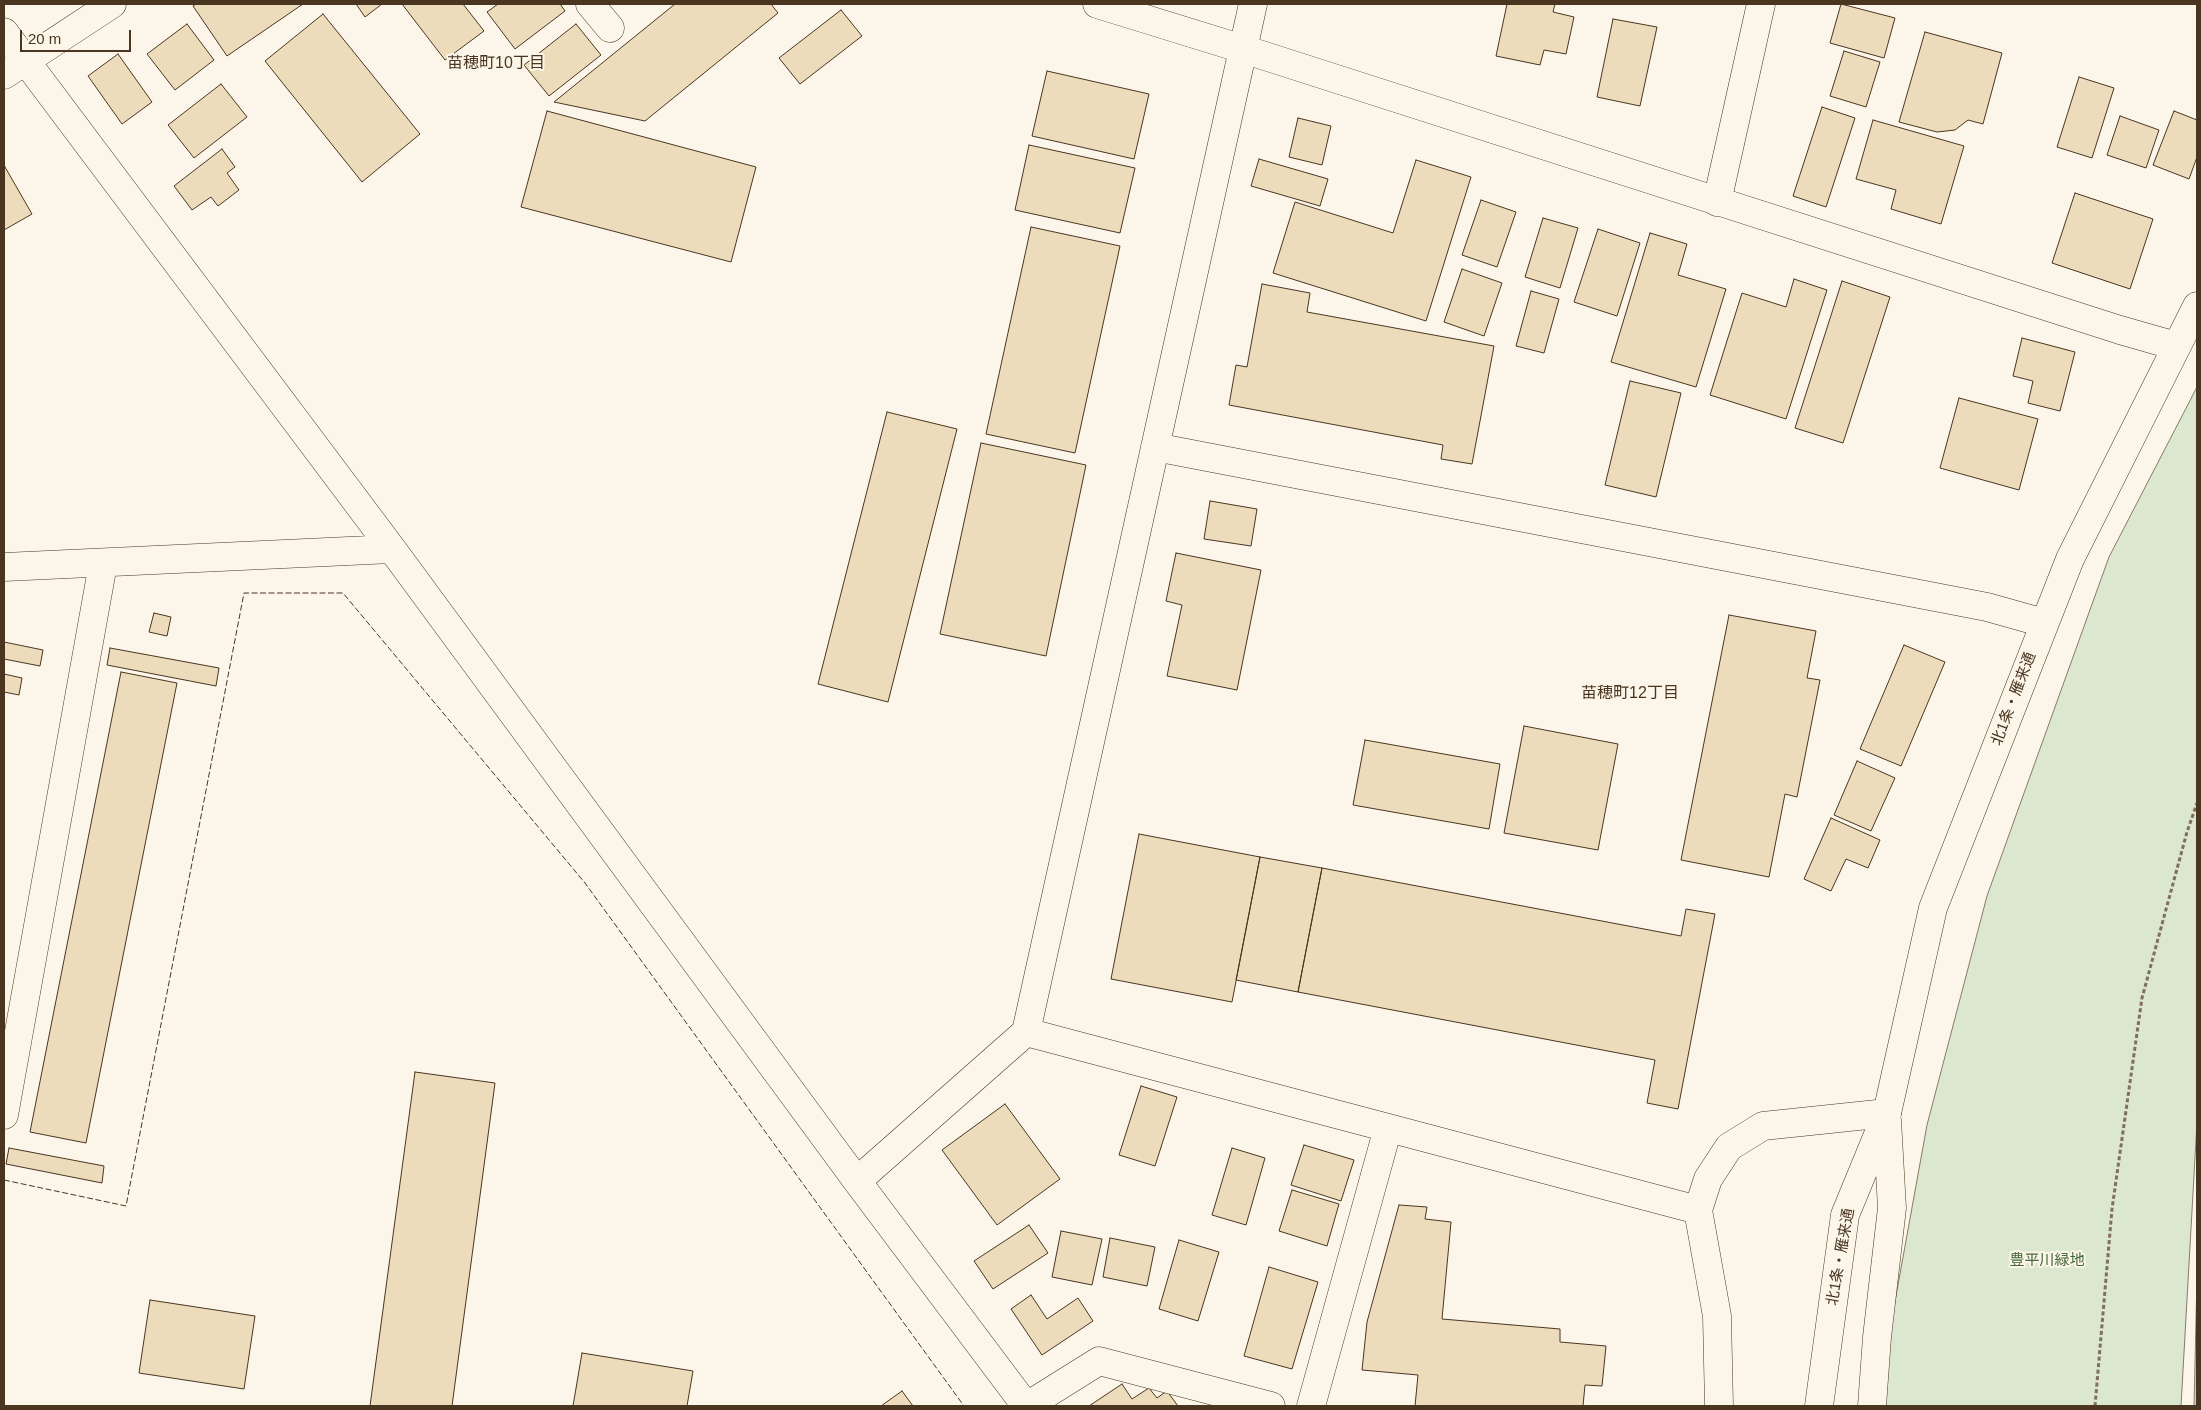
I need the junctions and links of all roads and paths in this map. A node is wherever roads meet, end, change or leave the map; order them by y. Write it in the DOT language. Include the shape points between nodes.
graph roads {
  1 [pos="112,4"];
  2 [pos="590,4"];
  3 [pos="1097,4"];
  4 [pos="1253,4"];
  5 [pos="1761,4"];
  6 [pos="610,28"];
  7 [pos="4,32"];
  8 [pos="1243,48"];
  9 [pos="15,69"];
  10 [pos="1717,202"];
  11 [pos="2197,306"];
  12 [pos="2176,346"];
  13 [pos="1155,447"];
  14 [pos="392,549"];
  15 [pos="103,564"];
  16 [pos="4,567"];
  17 [pos="2044,623"];
  18 [pos="2197,803"];
  19 [pos="1026,1032"];
  20 [pos="1887,1113"];
  21 [pos="4,1115"];
  22 [pos="1388,1128"];
  23 [pos="856,1181"];
  24 [pos="1698,1210"];
  25 [pos="1027,1406"];
  26 [pos="1272,1406"];
  27 [pos="1311,1406"];
  28 [pos="1719,1406"];
  29 [pos="1819,1406"];
  30 [pos="1872,1406"];
  31 [pos="2094,1406"];
  1 -- 9 [label="main road"];
  2 -- 6 [label="main road"];
  3 -- 8 [label="main road"];
  4 -- 8 [label="main road"];
  5 -- 10 [label="main road"];
  7 -- 9 [label="main road"];
  8 -- 10 [label="main road"];
  8 -- 13 [label="main road"];
  9 -- 14 [label="main road"];
  10 -- 12 [label="main road"];
  11 -- 12 [label="main road, 北1条・雁来通"];
  12 -- 17 [label="main road, 北1条・雁来通" via="2070,559"];
  13 -- 17 [label="main road" via="1987,607"];
  13 -- 19 [label="main road"];
  14 -- 15 [label="main road"];
  14 -- 23 [label="main road"];
  15 -- 16 [label="main road"];
  15 -- 21 [label="main road"];
  17 -- 20 [label="main road, 北1条・雁来通" via="1933,908"];
  18 -- 31 [label="path" via="2142,998 2112,1210"];
  19 -- 22 [label="main road"];
  19 -- 23 [label="main road"];
  20 -- 24 [label="main road" via="1763,1126 1729,1147 1708,1179"];
  20 -- 29 [label="main road, 北1条・雁来通" via="1845,1216"];
  20 -- 30 [label="main road, 北1条・雁来通" via="1892,1208"];
  22 -- 24 [label="main road"];
  22 -- 27 [label="main road"];
  23 -- 25 [label="main road"];
  24 -- 28 [label="main road" via="1717,1316"];
  25 -- 26 [label="main road" via="1099,1361"];
}
